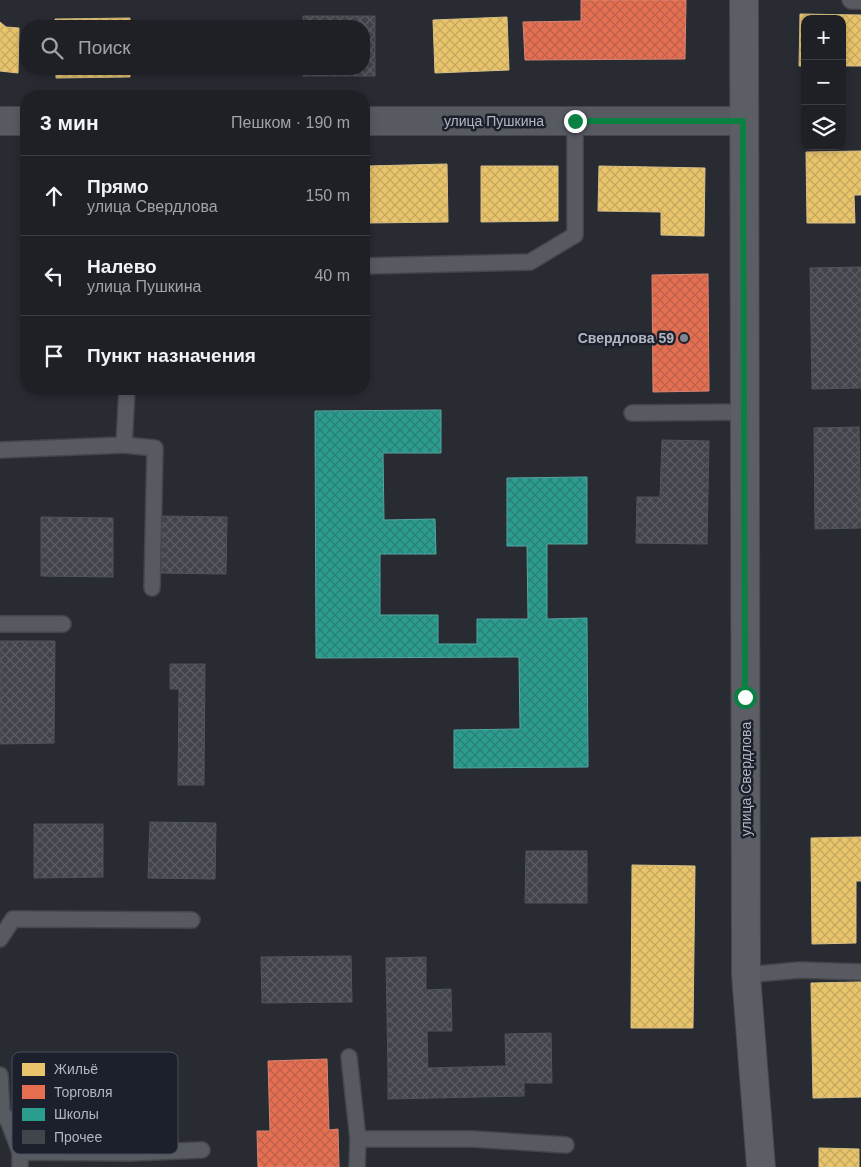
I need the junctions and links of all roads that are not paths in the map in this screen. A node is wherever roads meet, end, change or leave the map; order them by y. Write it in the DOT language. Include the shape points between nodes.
graph roads {
  1 [pos="744,0"];
  2 [pos="850,0"];
  3 [pos="861,2"];
  4 [pos="0,121"];
  5 [pos="20,121"];
  6 [pos="370,121"];
  7 [pos="575,121"];
  8 [pos="743,121"];
  9 [pos="370,266"];
  10 [pos="127,395"];
  11 [pos="744,412"];
  12 [pos="632,413"];
  13 [pos="124,446"];
  14 [pos="0,450"];
  15 [pos="152,588"];
  16 [pos="0,624"];
  17 [pos="63,624"];
  18 [pos="192,920"];
  19 [pos="0,939"];
  20 [pos="861,972"];
  21 [pos="746,975"];
  22 [pos="349,1058"];
  23 [pos="0,1075"];
  24 [pos="12,1133"];
  25 [pos="358,1138"];
  26 [pos="566,1145"];
  27 [pos="202,1150"];
  28 [pos="178,1151"];
  29 [pos="112,1154"];
  30 [pos="20,1159"];
  31 [pos="357,1167"];
  32 [pos="761,1167"];
  1 -- 8 [label="street, улица Свердлова"];
  2 -- 3 [label="lane"];
  4 -- 5 [label="street"];
  6 -- 7 [label="street, улица Пушкина"];
  7 -- 8 [label="street, улица Пушкина"];
  7 -- 9 [label="lane" via="575,235 530,262"];
  8 -- 11 [label="street, улица Свердлова"];
  10 -- 13 [label="lane"];
  11 -- 12 [label="lane"];
  11 -- 21 [label="street, улица Свердлова"];
  13 -- 14 [label="lane"];
  13 -- 15 [label="lane" via="155,448"];
  16 -- 17 [label="lane"];
  18 -- 19 [label="lane" via="13,919"];
  20 -- 21 [label="lane" via="799,970"];
  21 -- 32 [label="street, улица Свердлова"];
  22 -- 25 [label="lane"];
  23 -- 24 [label="lane" via="2,1112"];
  25 -- 26 [label="lane" via="473,1139"];
  25 -- 31 [label="lane"];
  27 -- 28 [label="lane"];
  29 -- 30 [label="lane"];
}
